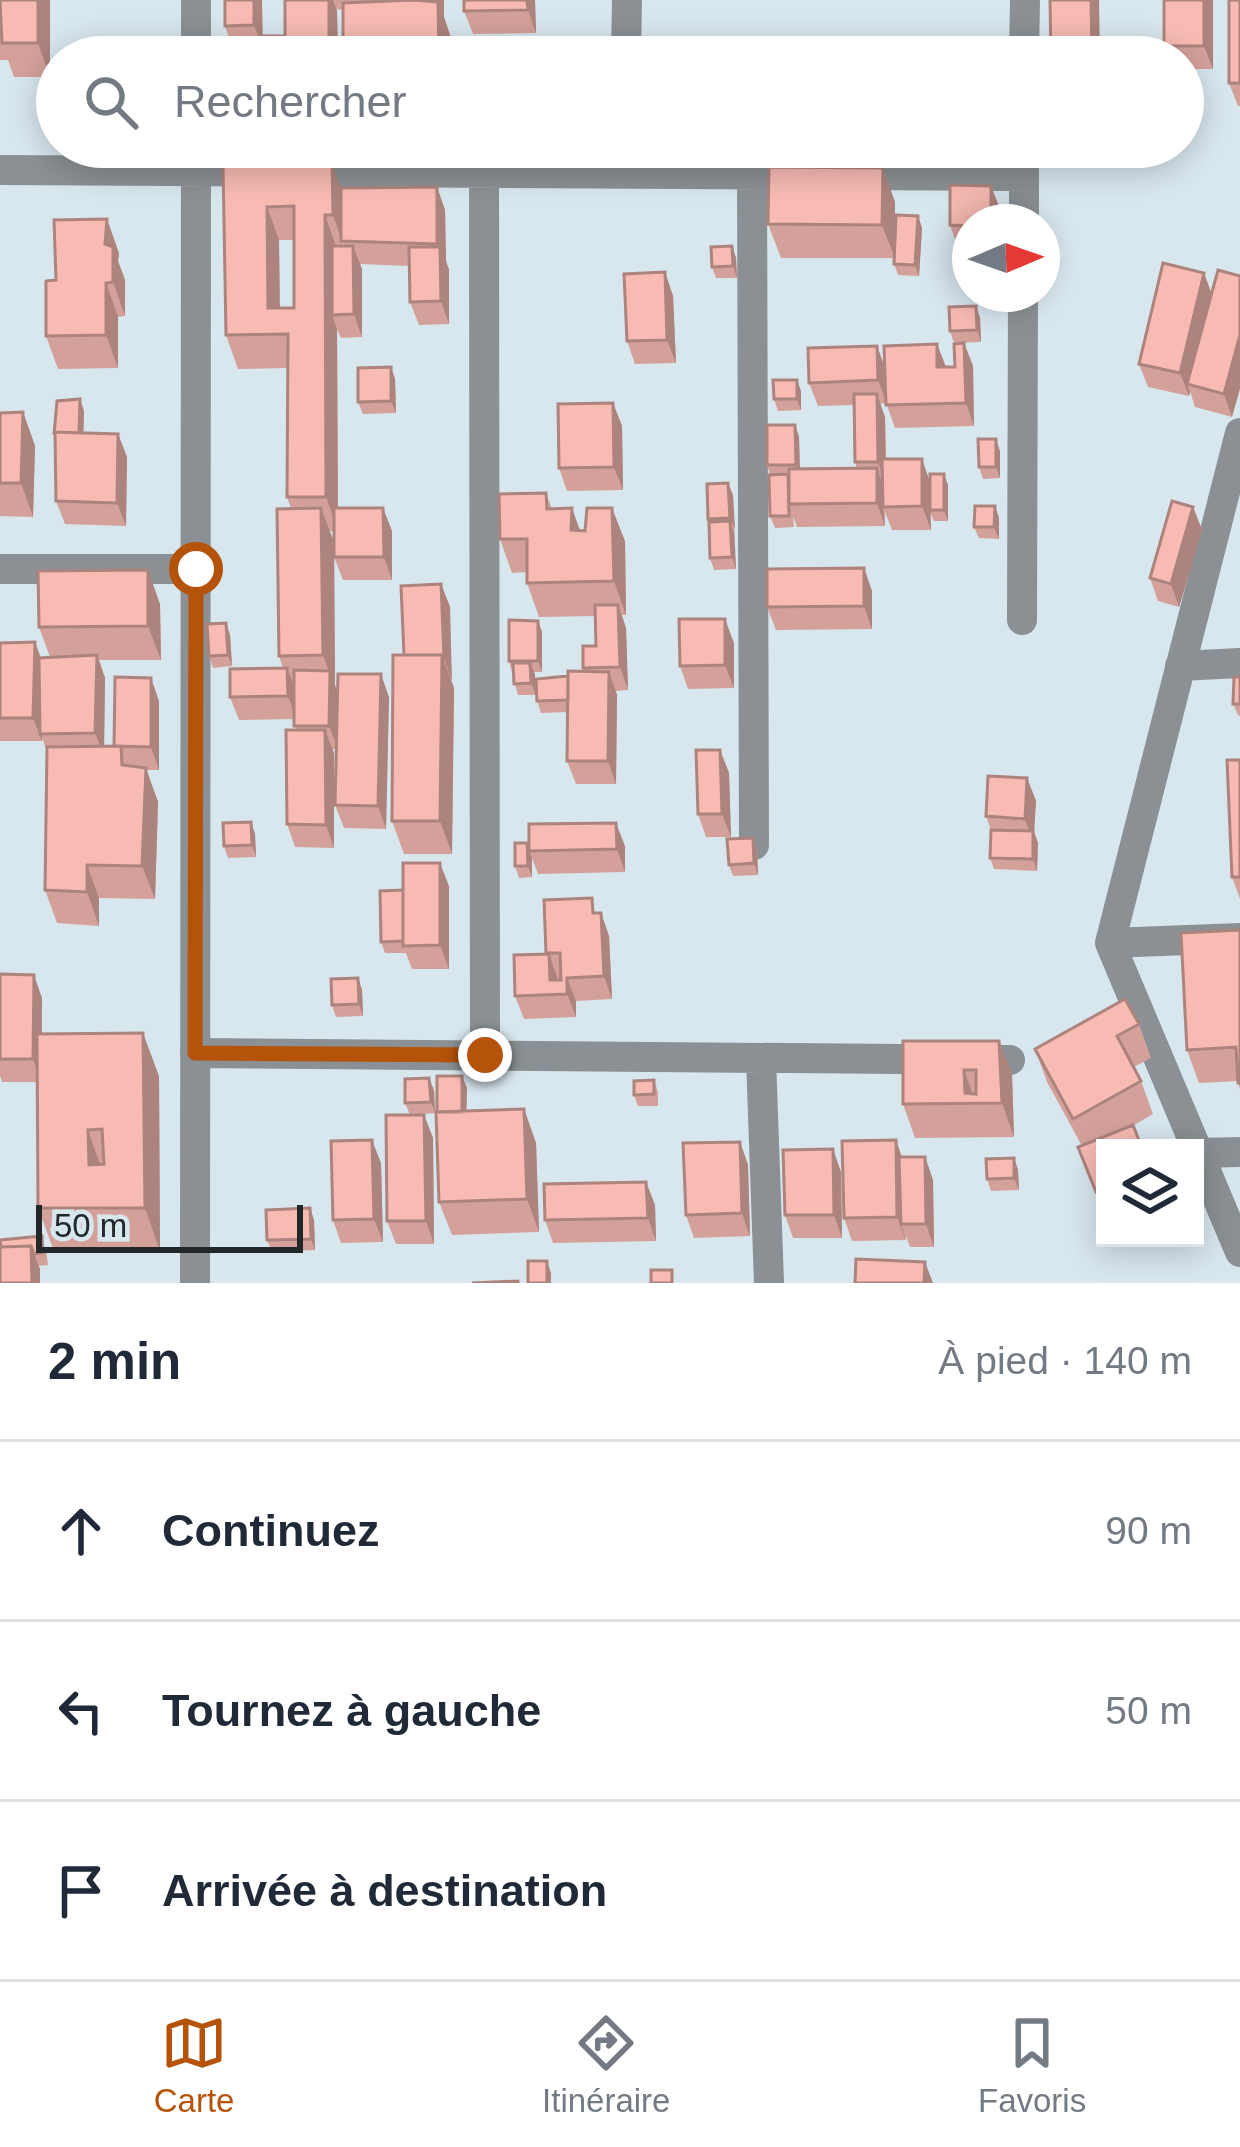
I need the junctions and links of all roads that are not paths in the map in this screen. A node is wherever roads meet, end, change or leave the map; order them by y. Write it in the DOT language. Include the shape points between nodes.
graph roads {
  1 [pos="196,0"];
  2 [pos="627,0"];
  3 [pos="1024,0"];
  4 [pos="196,36"];
  5 [pos="626,36"];
  6 [pos="1024,36"];
  7 [pos="36,168"];
  8 [pos="196,168"];
  9 [pos="381,168"];
  10 [pos="538,168"];
  11 [pos="698,168"];
  12 [pos="888,168"];
  13 [pos="1024,168"];
  14 [pos="0,170"];
  15 [pos="484,173"];
  16 [pos="752,174"];
  17 [pos="1024,204"];
  18 [pos="1023,312"];
  19 [pos="1238,452"];
  20 [pos="0,569"];
  21 [pos="196,569"];
  22 [pos="1022,620"];
  23 [pos="1240,663"];
  24 [pos="1180,666"];
  25 [pos="754,845"];
  26 [pos="1240,938"];
  27 [pos="1110,943"];
  28 [pos="195,1053"];
  29 [pos="485,1055"];
  30 [pos="761,1058"];
  31 [pos="1010,1060"];
  32 [pos="1192,1139"];
  33 [pos="1240,1152"];
  34 [pos="1204,1154"];
  35 [pos="1204,1168"];
  36 [pos="1240,1252"];
  37 [pos="195,1283"];
  38 [pos="770,1283"];
  1 -- 4 [label="street"];
  2 -- 5 [label="street"];
  3 -- 6 [label="street"];
  7 -- 14 [label="street"];
  8 -- 21 [label="street"];
  9 -- 15 [label="street"];
  10 -- 15 [label="street"];
  11 -- 16 [label="street"];
  12 -- 16 [label="street"];
  13 -- 17 [label="street"];
  15 -- 29 [label="street"];
  16 -- 25 [label="street"];
  18 -- 22 [label="street"];
  19 -- 24 [label="street"];
  20 -- 21 [label="street"];
  21 -- 28 [label="street"];
  23 -- 24 [label="street"];
  24 -- 27 [label="street"];
  26 -- 27 [label="street"];
  27 -- 32 [label="street"];
  28 -- 29 [label="street"];
  28 -- 37 [label="street"];
  29 -- 30 [label="street"];
  30 -- 31 [label="street"];
  30 -- 38 [label="street"];
  33 -- 34 [label="street"];
  35 -- 36 [label="street"];
}
